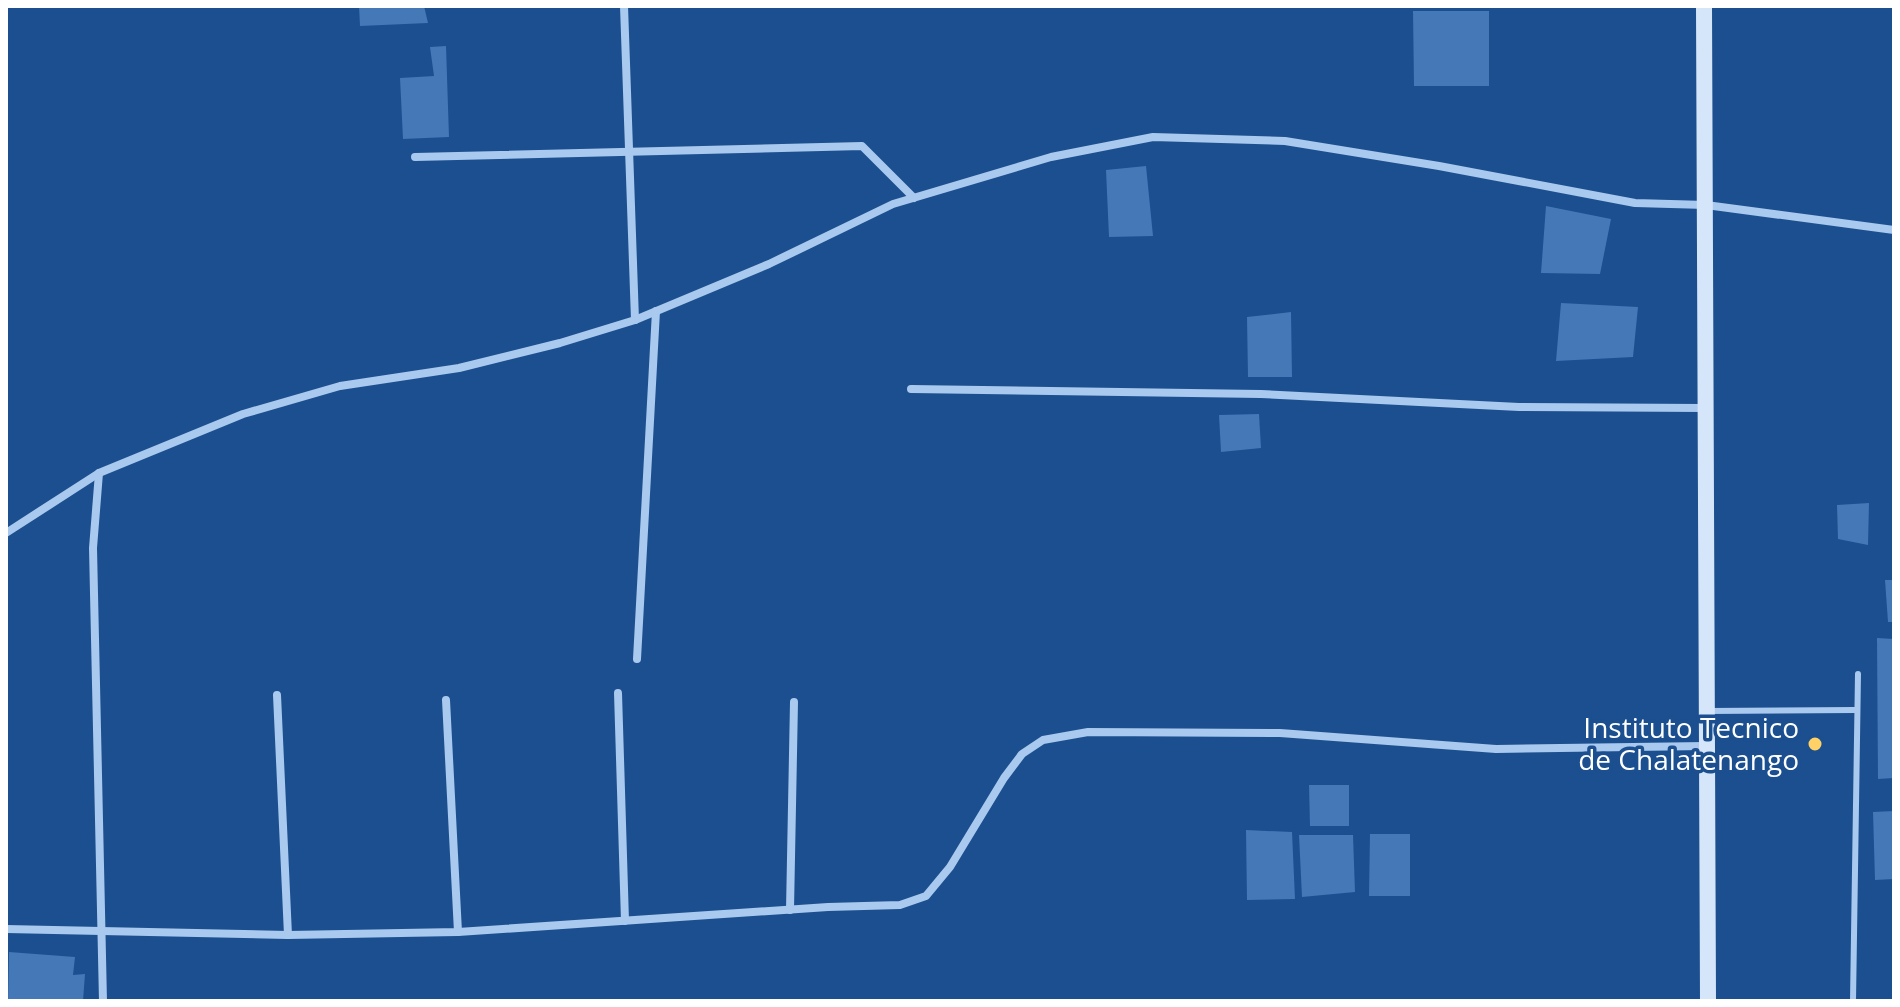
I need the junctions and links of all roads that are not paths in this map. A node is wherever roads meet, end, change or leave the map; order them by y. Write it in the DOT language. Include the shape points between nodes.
graph roads {
  1 [pos="624,6"];
  2 [pos="1704,6"];
  3 [pos="629,152"];
  4 [pos="415,157"];
  5 [pos="914,198"];
  6 [pos="1706,205"];
  7 [pos="1894,230"];
  8 [pos="656,311"];
  9 [pos="635,320"];
  10 [pos="911,389"];
  11 [pos="1704,408"];
  12 [pos="99,473"];
  13 [pos="6,533"];
  14 [pos="637,659"];
  15 [pos="1858,674"];
  16 [pos="618,693"];
  17 [pos="277,695"];
  18 [pos="446,700"];
  19 [pos="794,702"];
  20 [pos="1856,710"];
  21 [pos="1704,711"];
  22 [pos="1705,746"];
  23 [pos="790,910"];
  24 [pos="625,921"];
  25 [pos="6,929"];
  26 [pos="101,929"];
  27 [pos="458,932"];
  28 [pos="288,935"];
  29 [pos="103,1001"];
  30 [pos="1708,1001"];
  31 [pos="1853,1001"];
  1 -- 3 [label="street"];
  2 -- 6 [label="main road"];
  3 -- 4 [label="street"];
  3 -- 5 [label="street" via="862,146"];
  3 -- 9 [label="street"];
  5 -- 6 [label="street" via="1051,157 1153,137 1285,141 1635,203"];
  5 -- 8 [label="street"];
  6 -- 7 [label="street"];
  6 -- 11 [label="main road"];
  8 -- 9 [label="street"];
  8 -- 14 [label="street"];
  9 -- 12 [label="street" via="459,368 340,386 243,414"];
  10 -- 11 [label="street"];
  11 -- 21 [label="main road"];
  12 -- 13 [label="street"];
  12 -- 26 [label="street" via="93,548"];
  15 -- 20 [label="lane"];
  16 -- 24 [label="street"];
  17 -- 28 [label="street"];
  18 -- 27 [label="street"];
  19 -- 23 [label="street"];
  20 -- 21 [label="lane"];
  20 -- 31 [label="lane"];
  21 -- 22 [label="main road"];
  22 -- 23 [label="street" via="1496,749 1280,733 1088,732 1043,740 1022,754 1004,778 950,867 926,896 900,905"];
  22 -- 30 [label="main road"];
  23 -- 24 [label="street"];
  24 -- 27 [label="street"];
  25 -- 26 [label="street"];
  26 -- 28 [label="street"];
  26 -- 29 [label="street"];
  27 -- 28 [label="street"];
}
